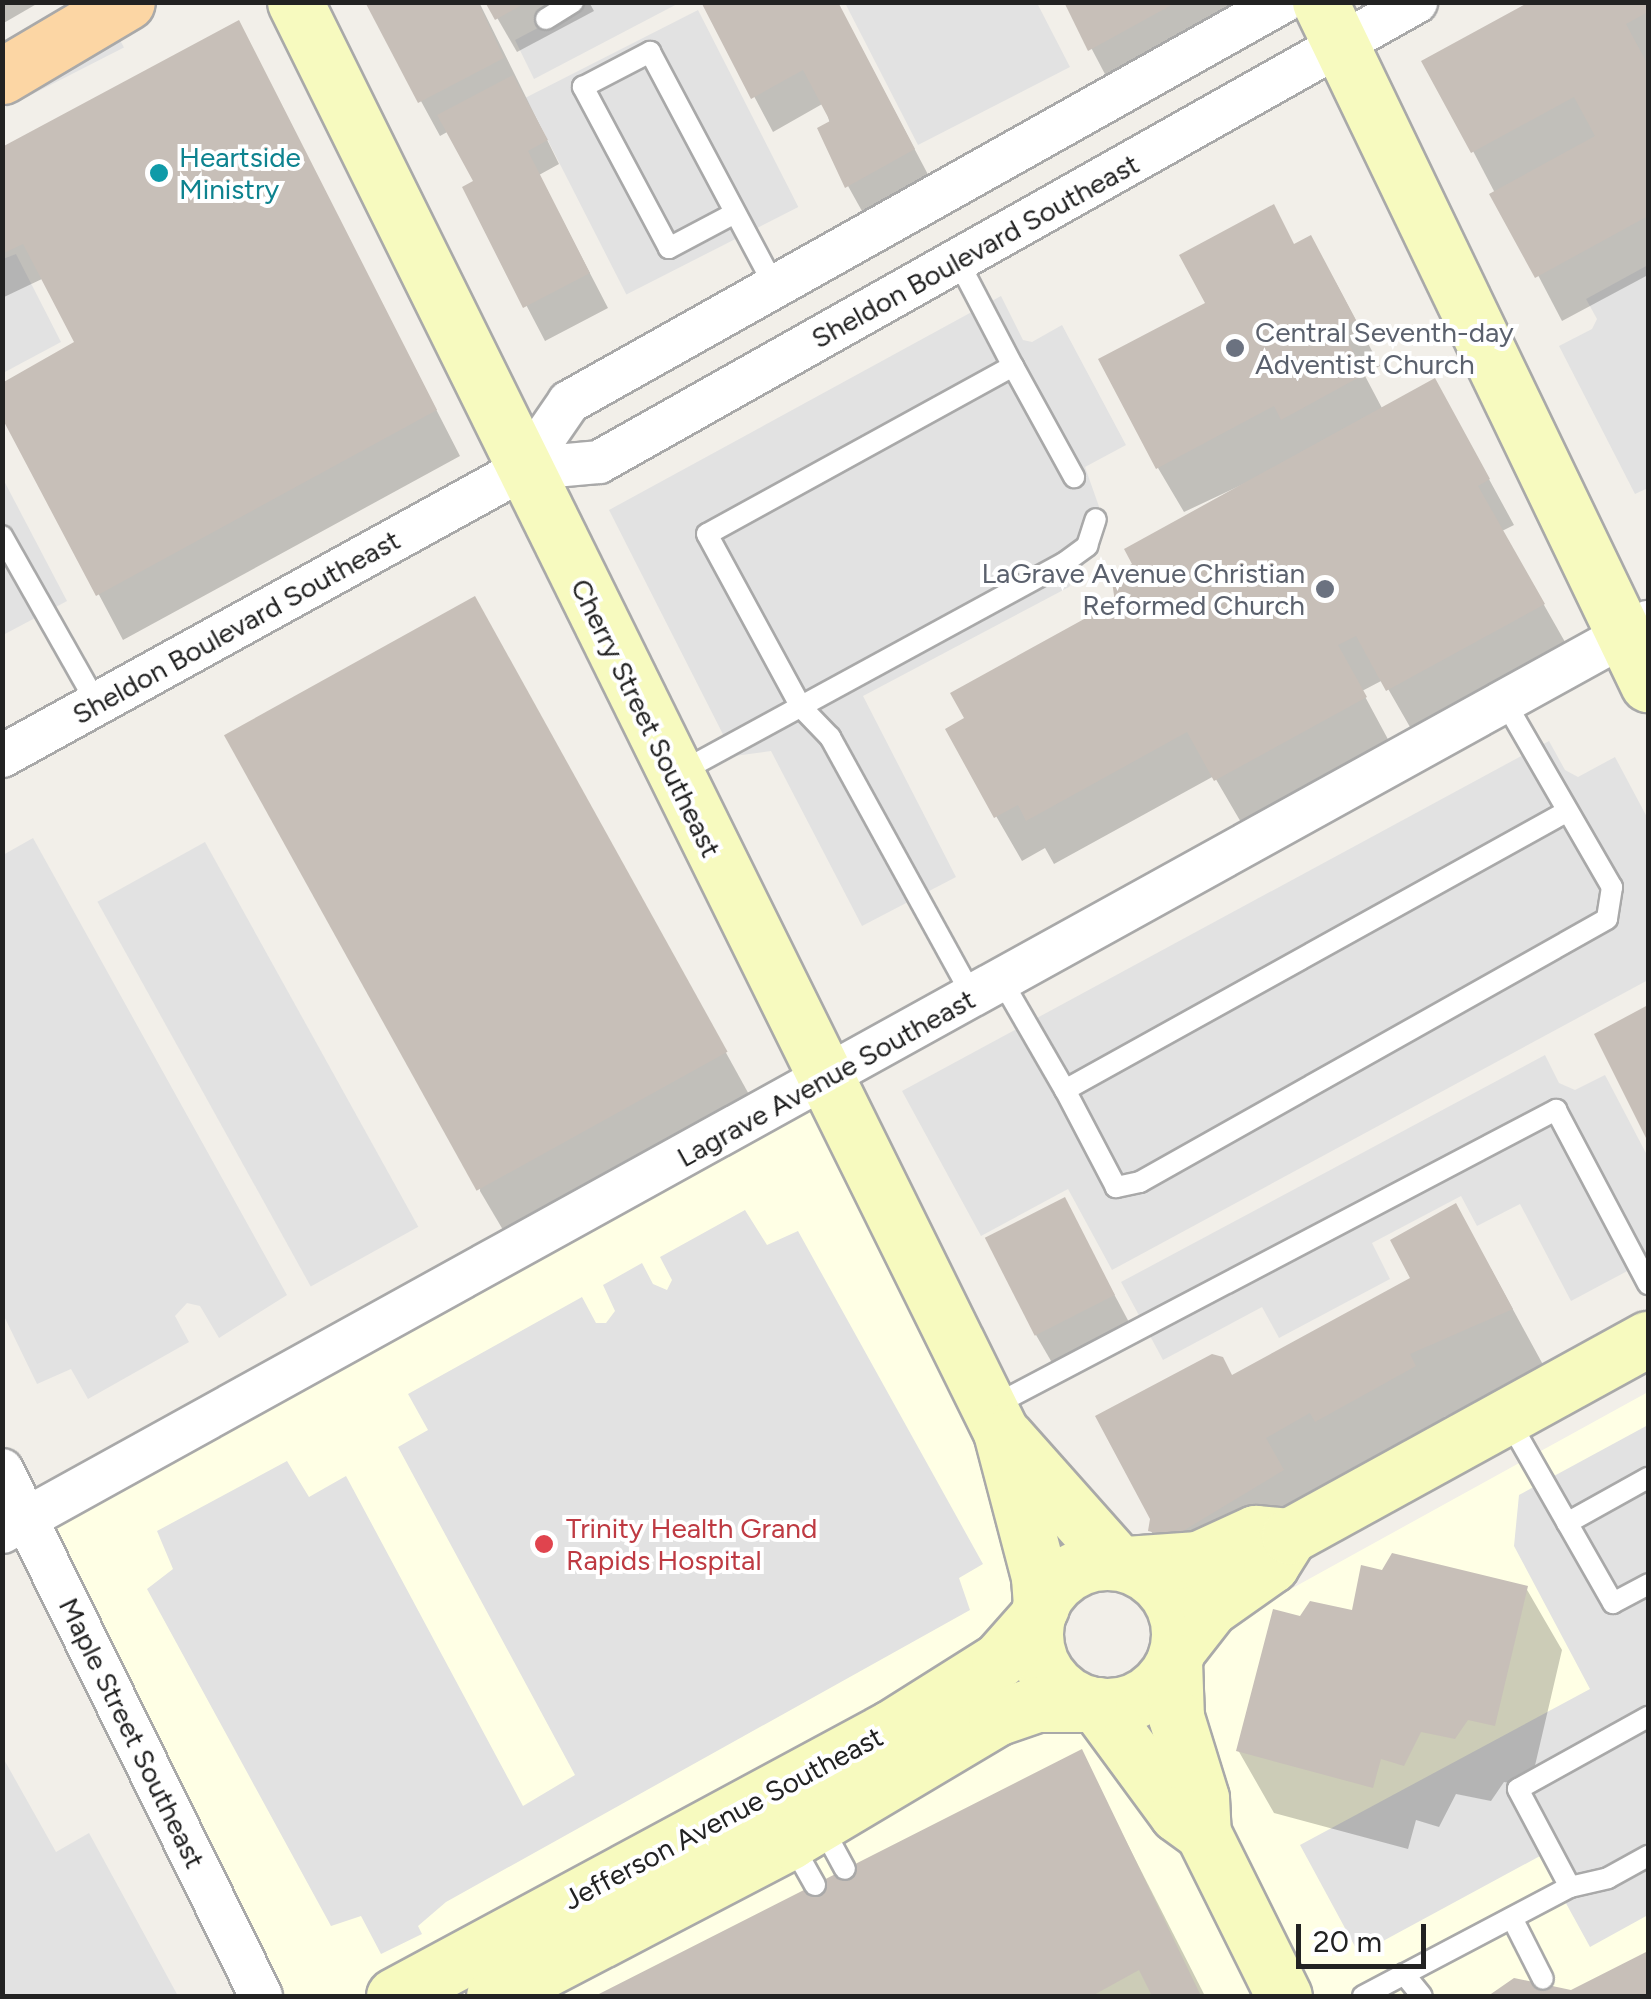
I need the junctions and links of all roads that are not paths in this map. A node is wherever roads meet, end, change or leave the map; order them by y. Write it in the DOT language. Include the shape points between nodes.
graph roads {
  1 [pos="81,2"];
  2 [pos="127,2"];
  3 [pos="295,2"];
  4 [pos="574,2"];
  5 [pos="1282,2"];
  6 [pos="1416,2"];
  7 [pos="546,20"];
  8 [pos="1331,23"];
  9 [pos="2,44"];
  10 [pos="2,76"];
  11 [pos="735,213"];
  12 [pos="958,261"];
  13 [pos="775,286"];
  14 [pos="1013,366"];
  15 [pos="523,469"];
  16 [pos="1074,477"];
  17 [pos="1096,519"];
  18 [pos="2,536"];
  19 [pos="1636,628"];
  20 [pos="1648,684"];
  21 [pos="1504,702"];
  22 [pos="97,704"];
  23 [pos="801,707"];
  24 [pos="2,756"];
  25 [pos="674,776"];
  26 [pos="1566,812"];
  27 [pos="987,989"];
  28 [pos="824,1080"];
  29 [pos="1064,1090"];
  30 [pos="1648,1284"];
  31 [pos="1648,1340"];
  32 [pos="1506,1417"];
  33 [pos="995,1420"];
  34 [pos="2,1470"];
  35 [pos="1648,1478"];
  36 [pos="1567,1523"];
  37 [pos="14,1525"];
  38 [pos="1289,1536"];
  39 [pos="1122,1563"];
  40 [pos="1648,1584"];
  41 [pos="1039,1612"];
  42 [pos="1176,1655"];
  43 [pos="1093,1704"];
  44 [pos="1648,1717"];
  45 [pos="798,1830"];
  46 [pos="1203,1833"];
  47 [pos="1648,1856"];
  48 [pos="1570,1887"];
  49 [pos="1512,1918"];
  50 [pos="1404,1974"];
  51 [pos="1543,1979"];
  52 [pos="261,1996"];
  53 [pos="394,1996"];
  54 [pos="494,1996"];
  55 [pos="1284,1996"];
  56 [pos="1362,1996"];
  57 [pos="1422,1996"];
  1 -- 9 [label="main road"];
  2 -- 10 [label="main road"];
  3 -- 15 [label="street, Cherry Street Southeast"];
  4 -- 7 [label="lane"];
  5 -- 13 [label="street, Sheldon Boulevard Southeast"];
  6 -- 8 [label="street, Sheldon Boulevard Southeast"];
  8 -- 12 [label="street, Sheldon Boulevard Southeast"];
  8 -- 19 [label="street"];
  11 -- 11 [label="lane" via="650,52 583,88 669,248"];
  11 -- 13 [label="lane"];
  12 -- 14 [label="lane"];
  12 -- 15 [label="street, Sheldon Boulevard Southeast" via="599,462"];
  13 -- 15 [label="street, Sheldon Boulevard Southeast" via="569,402"];
  14 -- 16 [label="lane"];
  14 -- 23 [label="lane" via="707,534"];
  15 -- 22 [label="street, Sheldon Boulevard Southeast"];
  15 -- 25 [label="street, Cherry Street Southeast"];
  17 -- 23 [label="lane" via="1087,546 1064,563"];
  18 -- 22 [label="lane"];
  19 -- 20 [label="street"];
  19 -- 21 [label="street, Lagrave Avenue Southeast"];
  21 -- 26 [label="lane"];
  21 -- 27 [label="street, Lagrave Avenue Southeast"];
  22 -- 24 [label="street, Sheldon Boulevard Southeast"];
  23 -- 25 [label="lane"];
  23 -- 27 [label="lane" via="830,737"];
  25 -- 28 [label="street, Cherry Street Southeast"];
  26 -- 29 [label="lane"];
  26 -- 29 [label="lane" via="1612,887 1606,919 1140,1182 1116,1187"];
  27 -- 28 [label="street, Lagrave Avenue Southeast"];
  27 -- 29 [label="lane"];
  28 -- 33 [label="street, Cherry Street Southeast"];
  28 -- 37 [label="street, Lagrave Avenue Southeast"];
  30 -- 33 [label="lane" via="1556,1110"];
  31 -- 32 [label="street"];
  32 -- 36 [label="lane"];
  32 -- 38 [label="street"];
  33 -- 39 [label="street, Cherry Street Southeast"];
  33 -- 41 [label="street, Cherry Street Southeast" via="1037,1566"];
  34 -- 37 [label="street, Maple Street Southeast"];
  35 -- 36 [label="lane"];
  36 -- 40 [label="lane" via="1613,1603"];
  37 -- 52 [label="street, Maple Street Southeast"];
  38 -- 39 [label="street" via="1255,1533 1198,1558"];
  38 -- 42 [label="street" via="1270,1564 1210,1608"];
  39 -- 41 [label="street" via="1076,1568"];
  39 -- 42 [label="street" via="1166,1592 1179,1626"];
  41 -- 43 [label="street" via="1036,1644 1048,1675"];
  41 -- 45 [label="street, Jefferson Avenue Southeast"];
  42 -- 43 [label="street" via="1140,1698"];
  42 -- 46 [label="street" via="1176,1717 1201,1798"];
  43 -- 45 [label="street, Jefferson Avenue Southeast" via="1037,1704 996,1718"];
  43 -- 46 [label="street" via="1176,1814"];
  44 -- 48 [label="lane" via="1518,1789"];
  45 -- 53 [label="street, Jefferson Avenue Southeast"];
  45 -- 54 [label="street, Jefferson Avenue Southeast"];
  46 -- 55 [label="street"];
  47 -- 48 [label="lane" via="1608,1878"];
  48 -- 49 [label="lane"];
  49 -- 50 [label="lane"];
  49 -- 51 [label="lane"];
  50 -- 56 [label="lane"];
  50 -- 57 [label="lane"];
}
